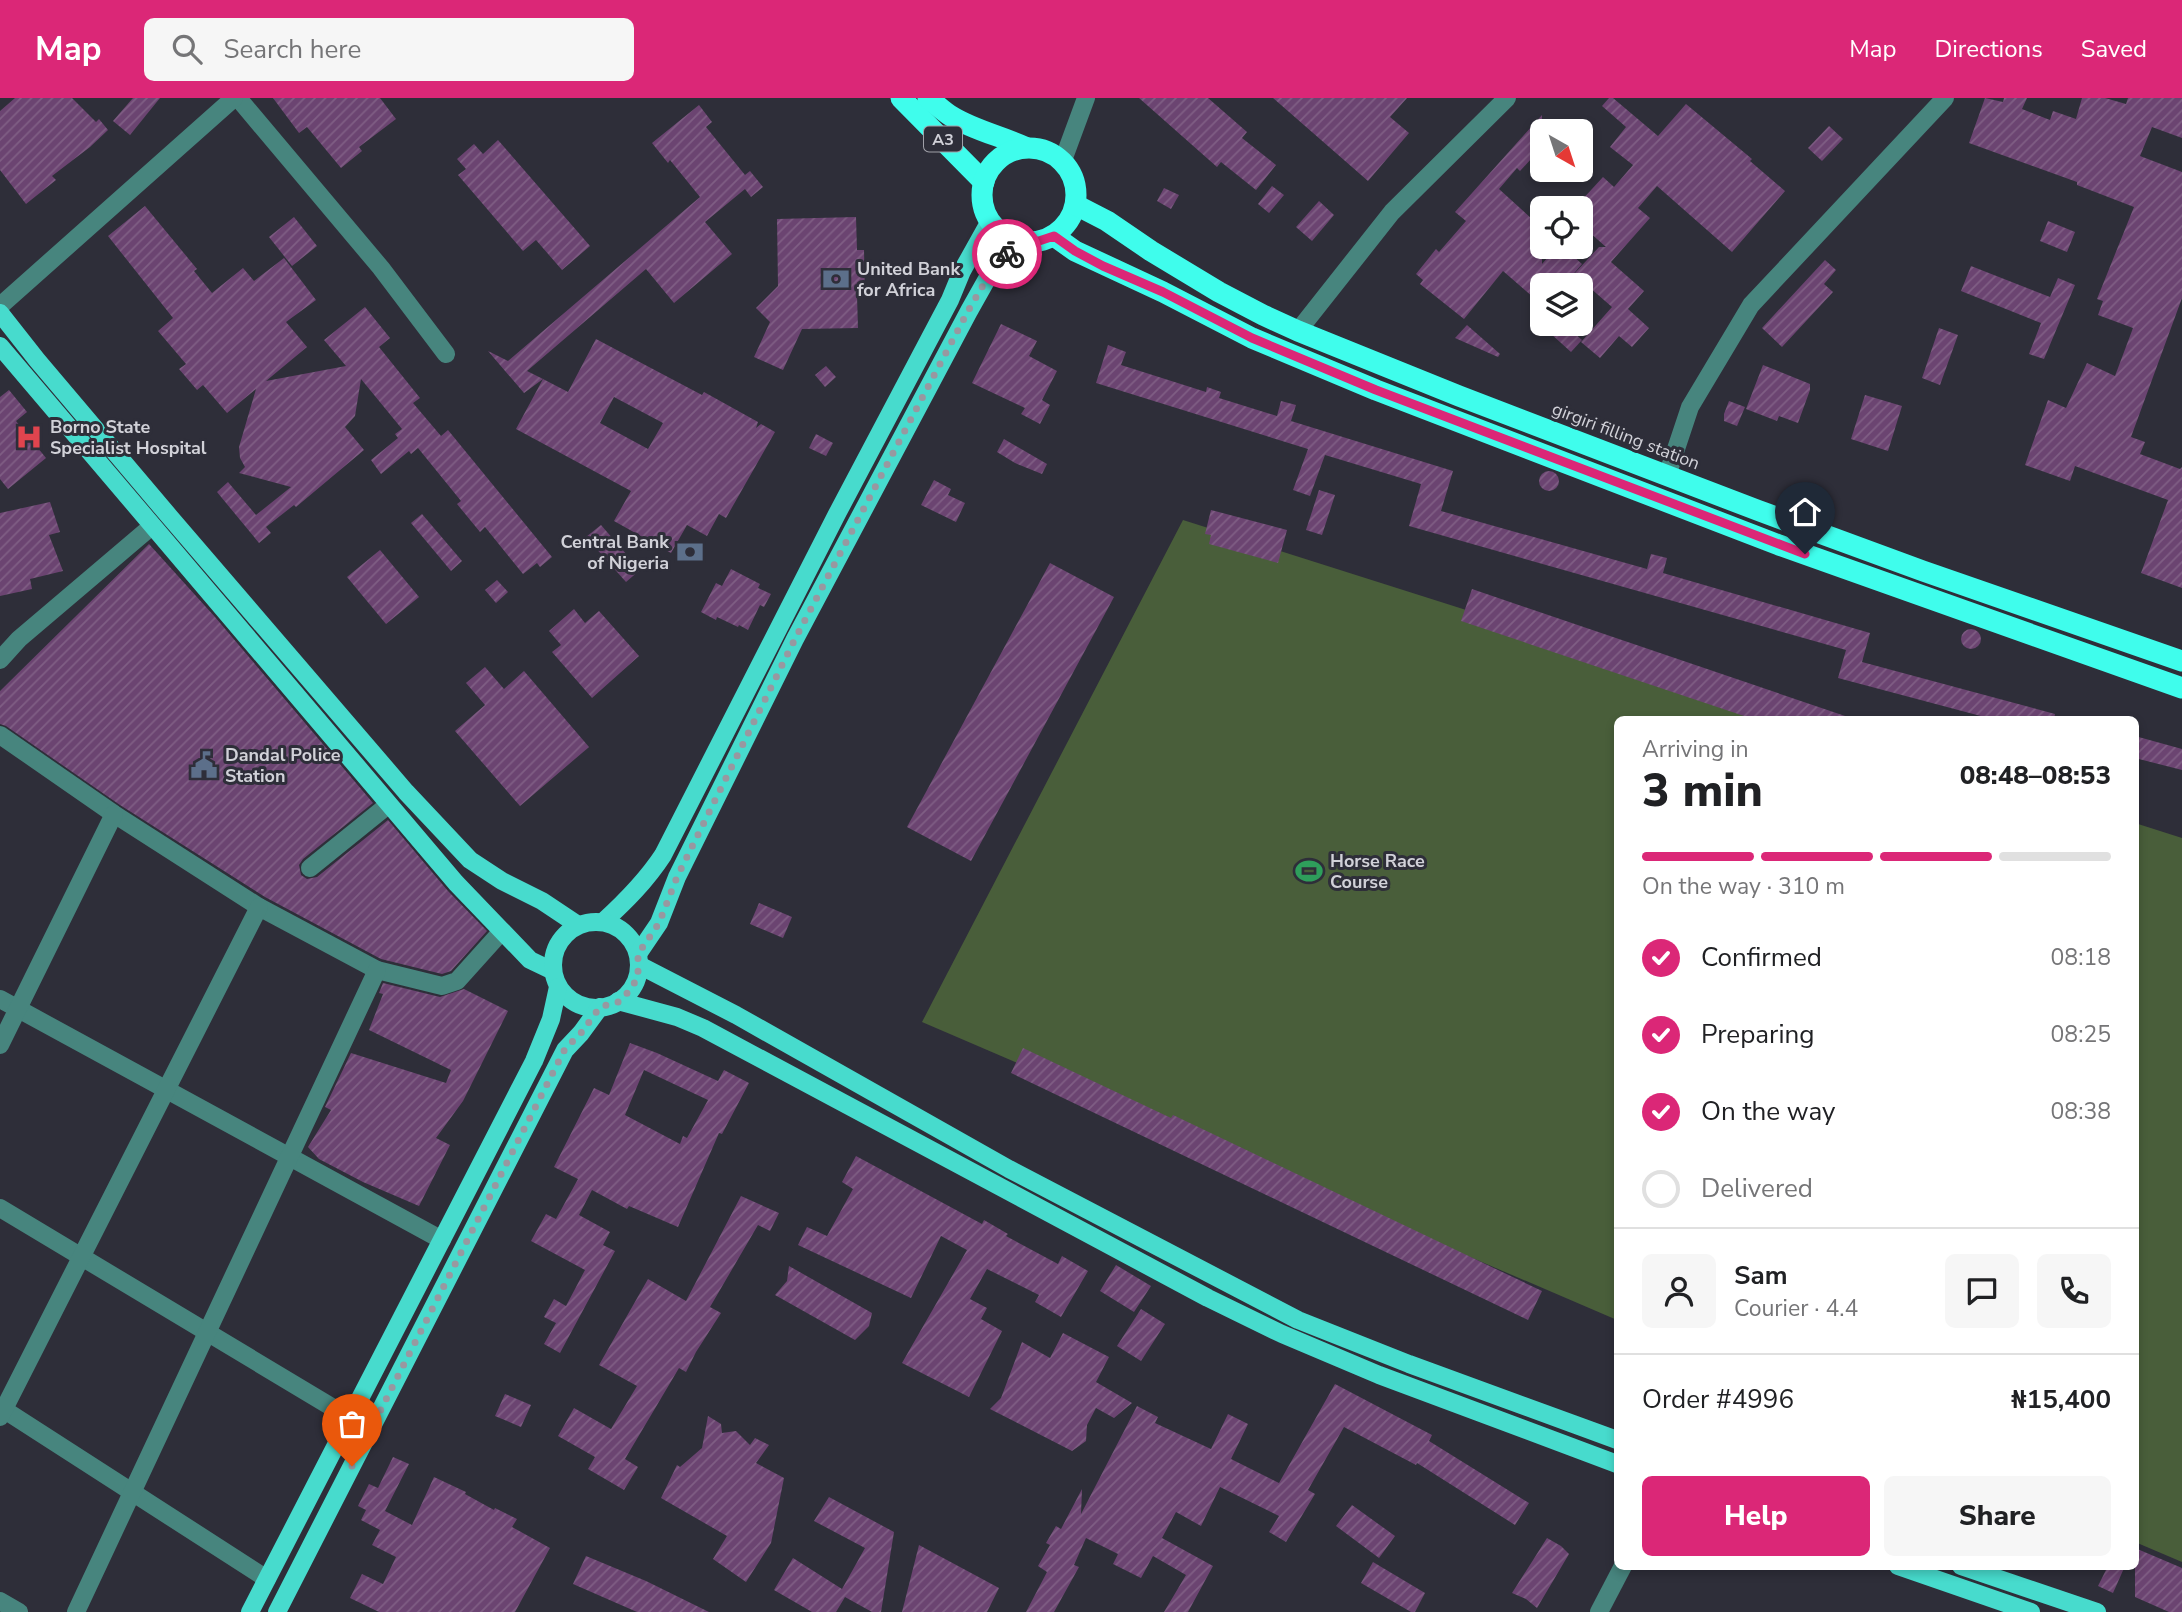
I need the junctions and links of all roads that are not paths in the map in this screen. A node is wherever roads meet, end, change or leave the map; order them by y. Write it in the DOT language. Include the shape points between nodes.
graph roads {
  1 [pos="236,98"];
  2 [pos="901,98"];
  3 [pos="928,98"];
  4 [pos="1086,98"];
  5 [pos="1507,98"];
  6 [pos="1945,98"];
  7 [pos="1025,147"];
  8 [pos="1062,163"];
  9 [pos="984,182"];
  10 [pos="1076,205"];
  11 [pos="990,220"];
  12 [pos="1054,236"];
  13 [pos="1021,241"];
  14 [pos="0,306"];
  15 [pos="0,313"];
  16 [pos="1298,331"];
  17 [pos="0,346"];
  18 [pos="446,354"];
  19 [pos="1667,476"];
  20 [pos="152,526"];
  21 [pos="0,660"];
  22 [pos="2182,661"];
  23 [pos="2182,688"];
  24 [pos="0,735"];
  25 [pos="388,805"];
  26 [pos="114,814"];
  27 [pos="310,868"];
  28 [pos="259,907"];
  29 [pos="603,922"];
  30 [pos="578,925"];
  31 [pos="502,931"];
  32 [pos="638,960"];
  33 [pos="377,970"];
  34 [pos="556,979"];
  35 [pos="0,999"];
  36 [pos="618,1002"];
  37 [pos="600,1007"];
  38 [pos="17,1009"];
  39 [pos="0,1045"];
  40 [pos="166,1089"];
  41 [pos="875,1093"];
  42 [pos="865,1113"];
  43 [pos="289,1158"];
  44 [pos="0,1208"];
  45 [pos="442,1240"];
  46 [pos="81,1257"];
  47 [pos="207,1333"];
  48 [pos="1,1411"];
  49 [pos="351,1418"];
  50 [pos="1614,1439"];
  51 [pos="1614,1463"];
  52 [pos="132,1493"];
  53 [pos="1621,1570"];
  54 [pos="1910,1570"];
  55 [pos="1973,1570"];
  56 [pos="267,1579"];
  57 [pos="0,1601"];
  58 [pos="19,1612"];
  59 [pos="76,1612"];
  60 [pos="250,1612"];
  61 [pos="277,1612"];
  62 [pos="1599,1612"];
  63 [pos="2031,1612"];
  64 [pos="2097,1612"];
  1 -- 14 [label="street"];
  1 -- 18 [label="street" via="381,268"];
  2 -- 9 [label="highway, A3"];
  3 -- 7 [label="highway, A3" via="962,122"];
  4 -- 8 [label="street"];
  5 -- 16 [label="street" via="1392,212"];
  6 -- 19 [label="street" via="1751,305 1690,407"];
  7 -- 8 [label="highway, A3" via="1039,148"];
  7 -- 9 [label="highway" via="999,158"];
  8 -- 10 [label="highway" via="1075,186"];
  9 -- 11 [label="highway" via="982,197"];
  10 -- 12 [label="highway" via="1068,223"];
  10 -- 16 [label="highway, girgiri filling station" via="1219,292"];
  11 -- 13 [label="highway" via="1003,234"];
  11 -- 29 [label="main road" via="668,845 650,874"];
  12 -- 13 [label="highway"];
  12 -- 23 [label="highway" via="1103,266 1252,338 1376,390 1779,545"];
  13 -- 32 [label="main road" via="1000,259 968,311 795,639"];
  15 -- 30 [label="main road" via="205,559 470,860"];
  16 -- 19 [label="highway, girgiri filling station"];
  17 -- 20 [label="main road"];
  19 -- 22 [label="highway, girgiri filling station"];
  20 -- 21 [label="street"];
  20 -- 25 [label="main road"];
  24 -- 26 [label="street"];
  25 -- 27 [label="street"];
  25 -- 31 [label="main road"];
  26 -- 28 [label="street"];
  26 -- 38 [label="street"];
  28 -- 33 [label="street"];
  28 -- 40 [label="street"];
  29 -- 30 [label="main road"];
  29 -- 32 [label="main road" via="631,939"];
  30 -- 34 [label="main road" via="558,944 553,957"];
  31 -- 33 [label="street" via="457,981 442,986"];
  31 -- 34 [label="main road"];
  32 -- 36 [label="main road" via="631,989"];
  32 -- 41 [label="main road"];
  33 -- 43 [label="street"];
  34 -- 37 [label="main road" via="569,999"];
  34 -- 45 [label="main road" via="551,1019 539,1050"];
  35 -- 38 [label="street"];
  36 -- 37 [label="main road"];
  36 -- 42 [label="main road" via="677,1017"];
  37 -- 61 [label="main road" via="565,1049"];
  38 -- 39 [label="street"];
  38 -- 40 [label="street"];
  40 -- 43 [label="street"];
  40 -- 46 [label="street"];
  41 -- 42 [label="main road"];
  41 -- 50 [label="main road" via="1298,1320"];
  42 -- 51 [label="main road" via="1282,1334"];
  43 -- 45 [label="street"];
  43 -- 47 [label="street"];
  44 -- 46 [label="street"];
  45 -- 49 [label="main road"];
  46 -- 47 [label="street"];
  46 -- 48 [label="street"];
  47 -- 49 [label="street"];
  47 -- 52 [label="street"];
  48 -- 52 [label="street"];
  49 -- 56 [label="main road"];
  52 -- 56 [label="street"];
  52 -- 59 [label="street"];
  53 -- 62 [label="street"];
  54 -- 63 [label="main road"];
  55 -- 64 [label="main road"];
  56 -- 60 [label="main road"];
  57 -- 58 [label="street"];
}
